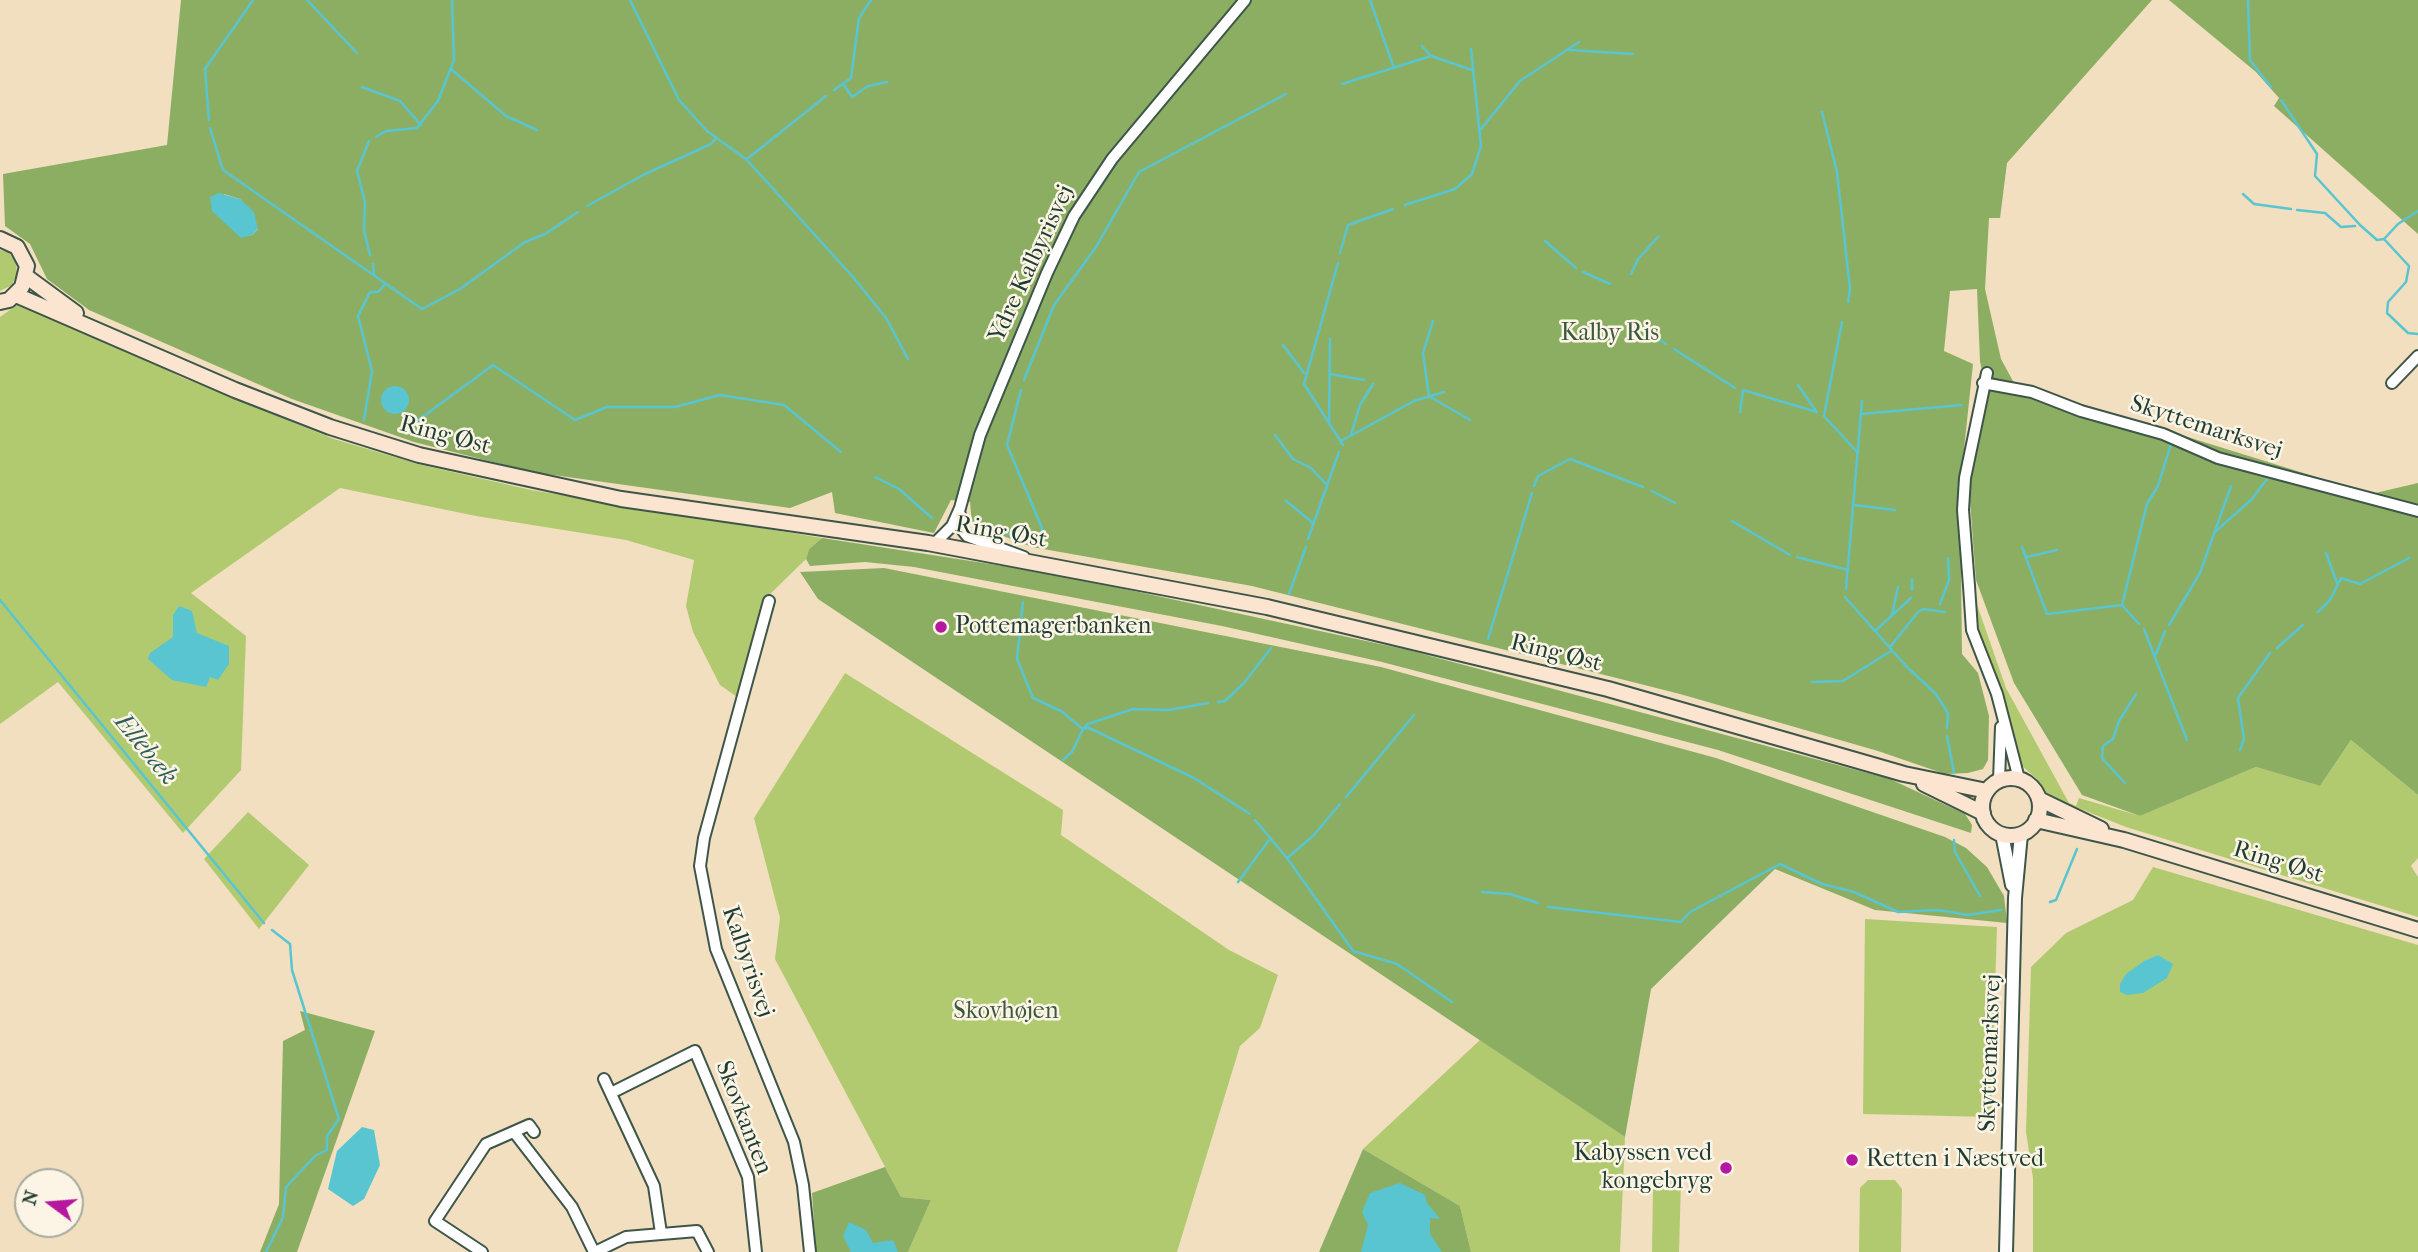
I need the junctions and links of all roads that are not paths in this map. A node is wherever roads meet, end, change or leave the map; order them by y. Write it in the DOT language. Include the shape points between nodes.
graph roads {
  1 [pos="1245,0"];
  2 [pos="0,239"];
  3 [pos="27,277"];
  4 [pos="16,295"];
  5 [pos="0,302"];
  6 [pos="97,328"];
  7 [pos="2418,356"];
  8 [pos="2392,383"];
  9 [pos="960,508"];
  10 [pos="2418,511"];
  11 [pos="934,544"];
  12 [pos="1032,561"];
  13 [pos="769,601"];
  14 [pos="2002,714"];
  15 [pos="1904,774"];
  16 [pos="2019,779"];
  17 [pos="1999,780"];
  18 [pos="1987,791"];
  19 [pos="2039,799"];
  20 [pos="1983,813"];
  21 [pos="2036,820"];
  22 [pos="2002,834"];
  23 [pos="2021,834"];
  24 [pos="2124,840"];
  25 [pos="2015,898"];
  26 [pos="2418,930"];
  27 [pos="604,1079"];
  28 [pos="611,1093"];
  29 [pos="514,1132"];
  30 [pos="534,1132"];
  31 [pos="661,1233"];
  32 [pos="482,1252"];
  33 [pos="594,1252"];
  34 [pos="708,1252"];
  35 [pos="756,1252"];
  36 [pos="810,1252"];
  37 [pos="2006,1252"];
  1 -- 9 [label="street, Ydre Kalbyrisvej" via="1112,159 1074,216 980,435"];
  2 -- 3 [label="main road" via="23,254"];
  3 -- 4 [label="main road"];
  3 -- 6 [label="main road, Ring Øst"];
  4 -- 5 [label="main road"];
  4 -- 6 [label="main road, Ring Øst"];
  6 -- 11 [label="main road, Ring Øst" via="257,399 419,455 621,499"];
  7 -- 8 [label="street"];
  9 -- 11 [label="street, Ydre Kalbyrisvej" via="952,526"];
  9 -- 12 [label="street" via="960,527 967,536"];
  10 -- 14 [label="street, Skyttemarksvej" via="2218,458 2163,434 1985,378 1963,510 1972,630"];
  11 -- 12 [label="main road, Ring Øst"];
  12 -- 15 [label="main road, Ring Øst" via="1267,607 1569,680"];
  13 -- 36 [label="street, Kalbyrisvej" via="699,866 716,949 794,1142"];
  14 -- 16 [label="street, Skyttemarksvej"];
  14 -- 17 [label="street, Skyttemarksvej"];
  15 -- 18 [label="main road, Ring Øst"];
  15 -- 20 [label="main road, Ring Øst"];
  16 -- 17 [label="main road"];
  16 -- 19 [label="main road" via="2035,790"];
  17 -- 18 [label="main road"];
  18 -- 20 [label="main road"];
  19 -- 21 [label="main road"];
  19 -- 24 [label="main road, Ring Øst"];
  20 -- 22 [label="main road" via="1989,826"];
  21 -- 23 [label="main road"];
  21 -- 24 [label="main road, Ring Øst"];
  22 -- 23 [label="main road"];
  22 -- 25 [label="street, Skyttemarksvej"];
  23 -- 25 [label="street, Skyttemarksvej"];
  24 -- 26 [label="main road, Ring Øst"];
  25 -- 37 [label="street, Skyttemarksvej"];
  27 -- 28 [label="street"];
  28 -- 31 [label="street" via="654,1186"];
  28 -- 35 [label="street, Skovkanten" via="695,1051 748,1177"];
  29 -- 30 [label="street" via="529,1125"];
  29 -- 32 [label="street" via="486,1144 435,1221"];
  29 -- 33 [label="street" via="572,1207"];
  31 -- 33 [label="street" via="626,1237"];
  31 -- 34 [label="street" via="697,1231"];
}
